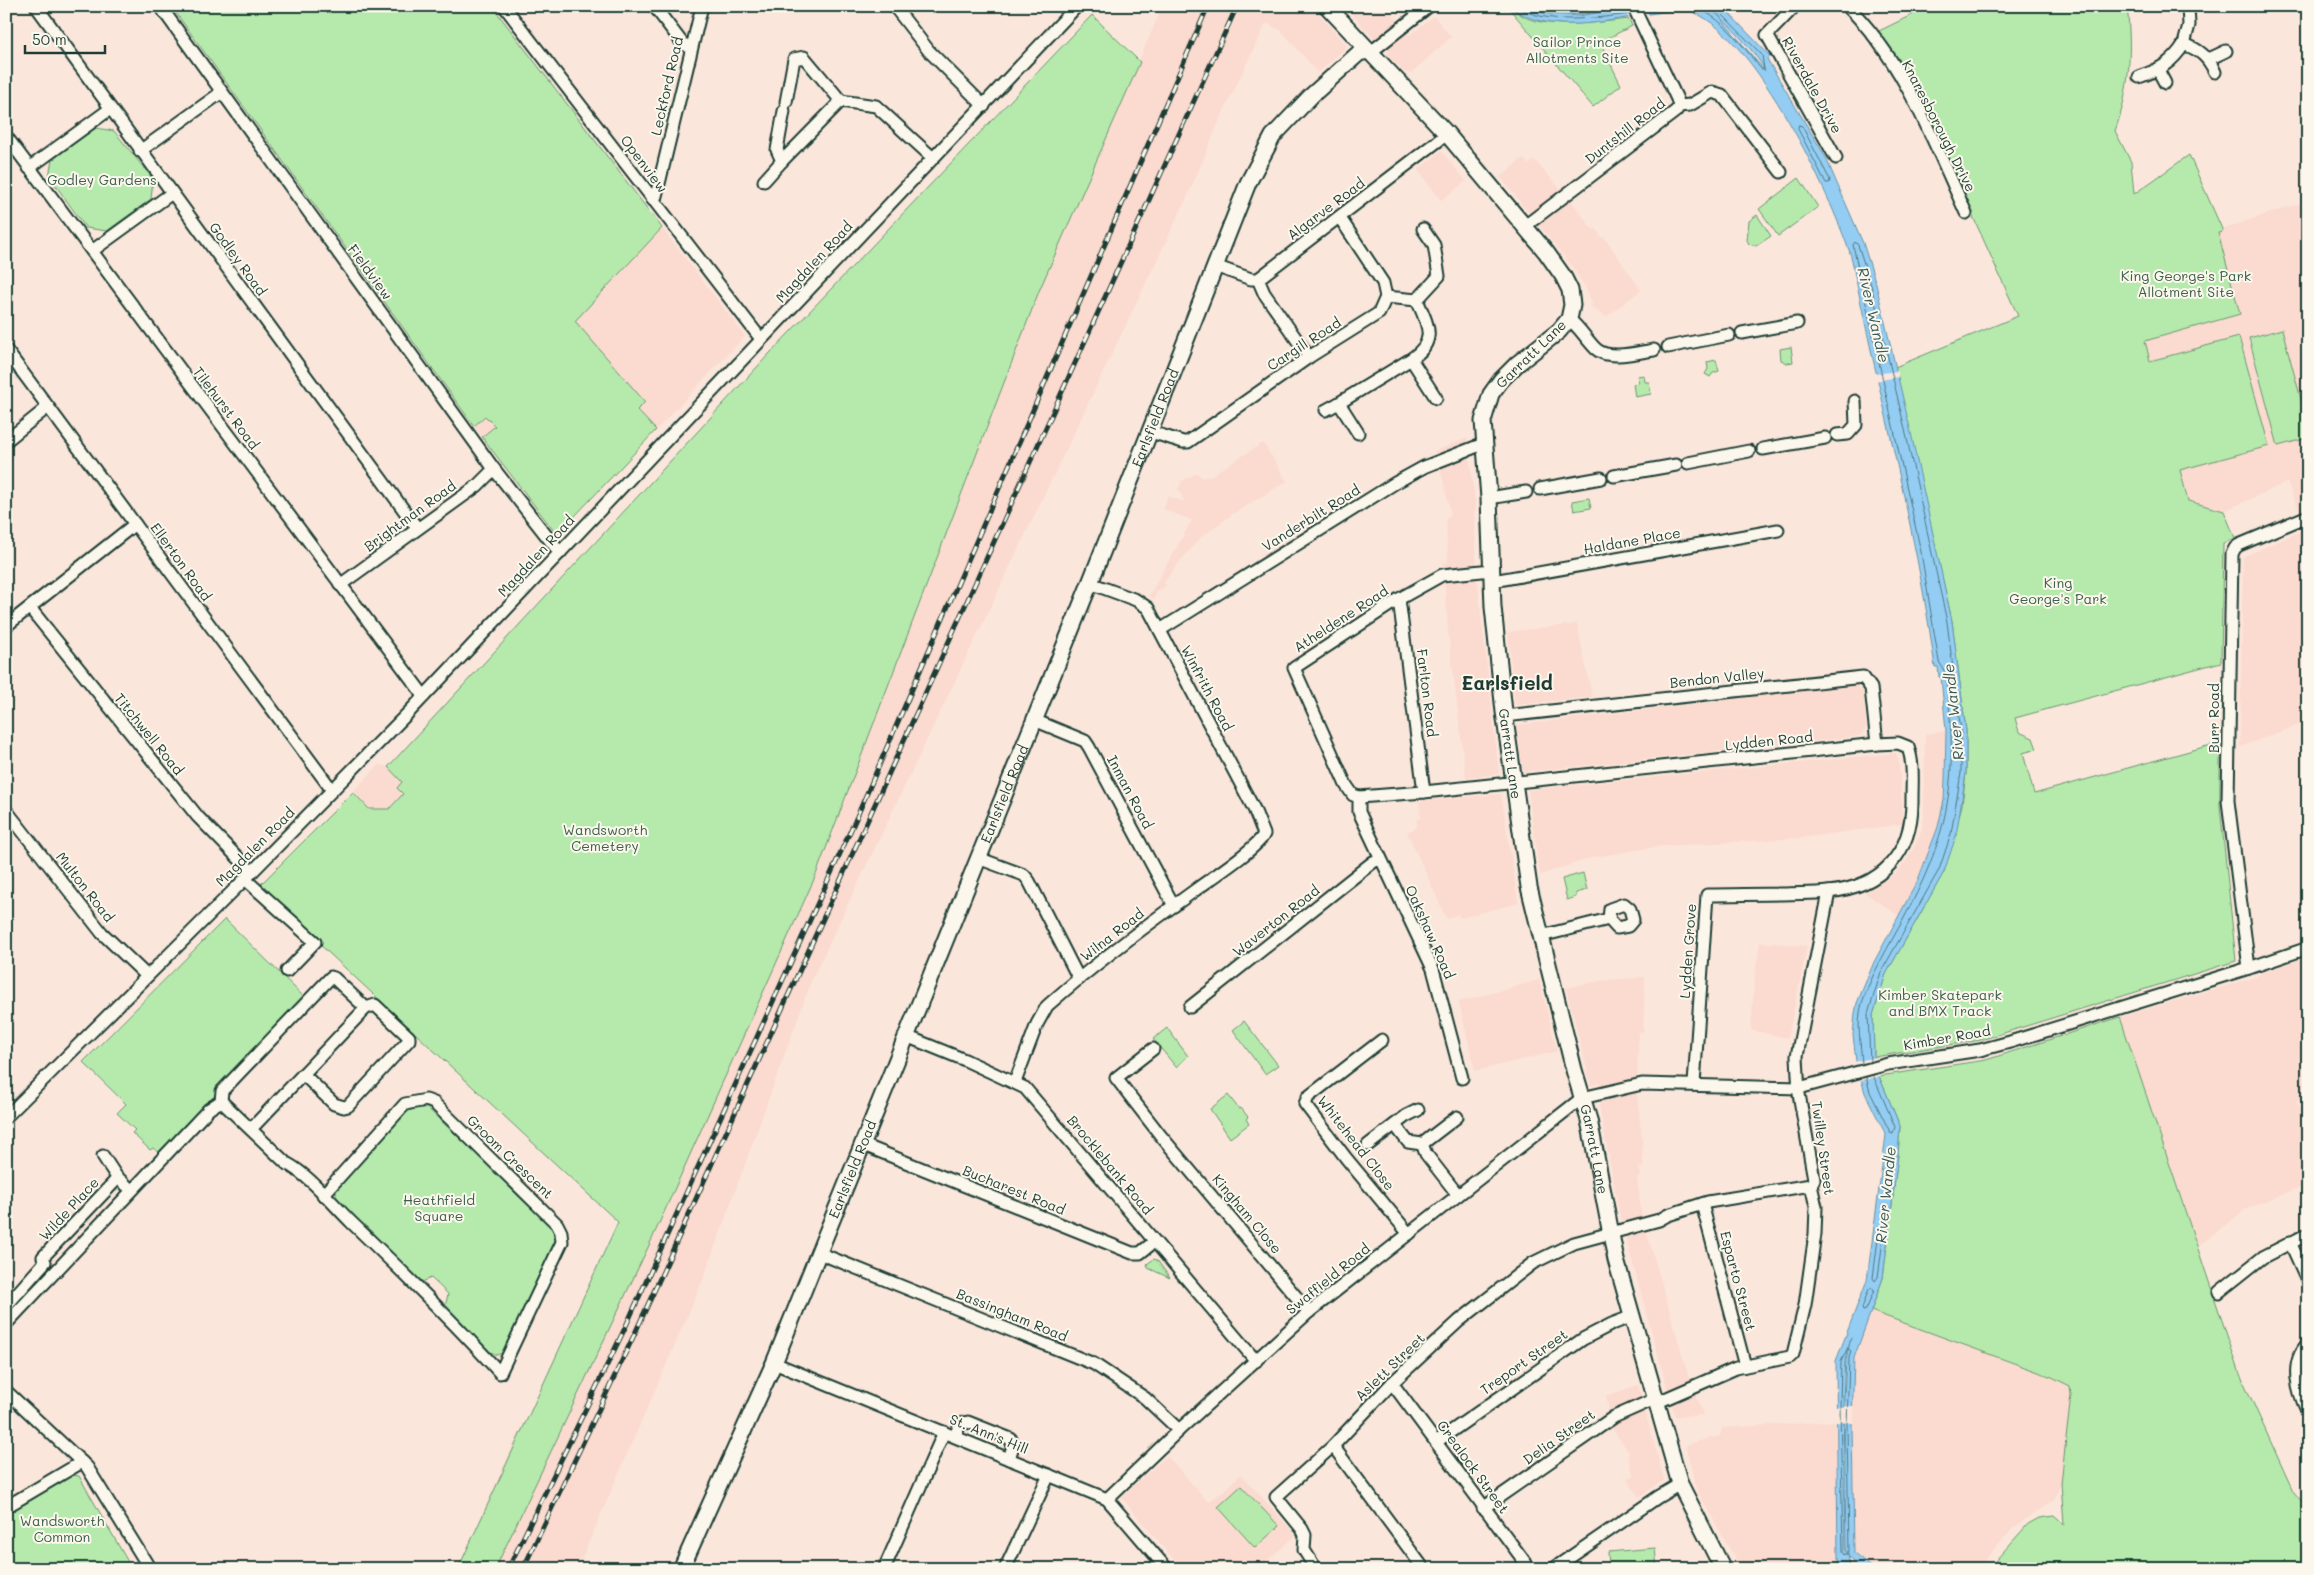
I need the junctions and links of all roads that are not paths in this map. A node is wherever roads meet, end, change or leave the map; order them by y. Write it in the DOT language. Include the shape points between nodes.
graph roads {
  1 [pos="36,6"];
  2 [pos="160,6"];
  3 [pos="504,6"];
  4 [pos="654,6"];
  5 [pos="702,6"];
  6 [pos="894,6"];
  7 [pos="1328,6"];
  8 [pos="1429,6"];
  9 [pos="1633,6"];
  10 [pos="1794,6"];
  11 [pos="1847,6"];
  12 [pos="2188,6"];
  13 [pos="1073,8"];
  14 [pos="2184,44"];
  15 [pos="691,47"];
  16 [pos="1369,50"];
  17 [pos="2226,51"];
  18 [pos="2209,59"];
  19 [pos="2158,70"];
  20 [pos="2215,72"];
  21 [pos="2139,77"];
  22 [pos="2166,84"];
  23 [pos="222,92"];
  24 [pos="841,101"];
  25 [pos="984,106"];
  26 [pos="1678,106"];
  27 [pos="110,109"];
  28 [pos="1447,134"];
  29 [pos="6,136"];
  30 [pos="140,151"];
  31 [pos="933,158"];
  32 [pos="1836,158"];
  33 [pos="782,161"];
  34 [pos="30,168"];
  35 [pos="1781,172"];
  36 [pos="764,181"];
  37 [pos="172,193"];
  38 [pos="653,200"];
  39 [pos="1966,212"];
  40 [pos="1340,218"];
  41 [pos="1525,226"];
  42 [pos="1423,229"];
  43 [pos="92,250"];
  44 [pos="1215,266"];
  45 [pos="1258,279"];
  46 [pos="1386,297"];
  47 [pos="1417,300"];
  48 [pos="1569,319"];
  49 [pos="1797,323"];
  50 [pos="1742,333"];
  51 [pos="1729,336"];
  52 [pos="761,339"];
  53 [pos="1668,347"];
  54 [pos="6,350"];
  55 [pos="1654,350"];
  56 [pos="1309,357"];
  57 [pos="1411,359"];
  58 [pos="1436,398"];
  59 [pos="1339,402"];
  60 [pos="1855,402"];
  61 [pos="48,407"];
  62 [pos="1326,410"];
  63 [pos="1151,432"];
  64 [pos="1358,433"];
  65 [pos="1837,435"];
  66 [pos="1824,438"];
  67 [pos="6,441"];
  68 [pos="1484,444"];
  69 [pos="1763,449"];
  70 [pos="1749,452"];
  71 [pos="1688,463"];
  72 [pos="1676,465"];
  73 [pos="494,469"];
  74 [pos="1614,476"];
  75 [pos="1601,478"];
  76 [pos="1540,489"];
  77 [pos="1526,492"];
  78 [pos="1489,498"];
  79 [pos="2308,516"];
  80 [pos="135,524"];
  81 [pos="417,528"];
  82 [pos="1778,530"];
  83 [pos="560,552"];
  84 [pos="1492,575"];
  85 [pos="1090,583"];
  86 [pos="340,584"];
  87 [pos="1399,599"];
  88 [pos="30,608"];
  89 [pos="6,626"];
  90 [pos="1160,630"];
  91 [pos="424,696"];
  92 [pos="1505,716"];
  93 [pos="1034,720"];
  94 [pos="1877,744"];
  95 [pos="1513,783"];
  96 [pos="332,790"];
  97 [pos="1424,792"];
  98 [pos="1360,797"];
  99 [pos="6,810"];
  100 [pos="1262,838"];
  101 [pos="978,858"];
  102 [pos="1380,859"];
  103 [pos="1894,861"];
  104 [pos="249,876"];
  105 [pos="1829,892"];
  106 [pos="1174,906"];
  107 [pos="1609,920"];
  108 [pos="1541,936"];
  109 [pos="2308,948"];
  110 [pos="2249,968"];
  111 [pos="287,971"];
  112 [pos="147,976"];
  113 [pos="1080,979"];
  114 [pos="1190,1007"];
  115 [pos="366,1008"];
  116 [pos="906,1036"];
  117 [pos="1382,1040"];
  118 [pos="1152,1049"];
  119 [pos="303,1074"];
  120 [pos="1462,1078"];
  121 [pos="1015,1082"];
  122 [pos="1694,1084"];
  123 [pos="1799,1088"];
  124 [pos="1582,1098"];
  125 [pos="221,1101"];
  126 [pos="1418,1110"];
  127 [pos="6,1117"];
  128 [pos="1457,1117"];
  129 [pos="1395,1125"];
  130 [pos="251,1129"];
  131 [pos="861,1144"];
  132 [pos="1422,1144"];
  133 [pos="1368,1145"];
  134 [pos="103,1156"];
  135 [pos="1811,1185"];
  136 [pos="323,1195"];
  137 [pos="1458,1195"];
  138 [pos="1702,1204"];
  139 [pos="1610,1233"];
  140 [pos="1408,1234"];
  141 [pos="2308,1234"];
  142 [pos="1154,1242"];
  143 [pos="2290,1242"];
  144 [pos="819,1252"];
  145 [pos="2308,1282"];
  146 [pos="2219,1292"];
  147 [pos="6,1306"];
  148 [pos="1310,1312"];
  149 [pos="1633,1316"];
  150 [pos="6,1324"];
  151 [pos="2308,1342"];
  152 [pos="1256,1361"];
  153 [pos="774,1363"];
  154 [pos="1745,1366"];
  155 [pos="1392,1383"];
  156 [pos="8,1395"];
  157 [pos="1657,1400"];
  158 [pos="2308,1412"];
  159 [pos="1179,1430"];
  160 [pos="950,1434"];
  161 [pos="1436,1442"];
  162 [pos="1333,1446"];
  163 [pos="1009,1458"];
  164 [pos="82,1462"];
  165 [pos="1049,1475"];
  166 [pos="1680,1484"];
  167 [pos="1107,1499"];
  168 [pos="6,1507"];
  169 [pos="1483,1508"];
  170 [pos="150,1569"];
  171 [pos="681,1569"];
  172 [pos="884,1569"];
  173 [pos="1005,1569"];
  174 [pos="1167,1569"];
  175 [pos="1316,1569"];
  176 [pos="1424,1569"];
  177 [pos="1530,1569"];
  178 [pos="1553,1569"];
  179 [pos="1723,1569"];
  1 -- 27 [label="street, Godley Road"];
  2 -- 23 [label="street, Fieldview"];
  3 -- 38 [label="street, Openview"];
  4 -- 15 [label="street" via="683,44"];
  5 -- 15 [label="street, Leckford Road"];
  6 -- 25 [label="street" via="929,51"];
  7 -- 16 [label="main road, Garratt Lane"];
  8 -- 16 [label="street"];
  9 -- 26 [label="street, Duntshill Road"];
  10 -- 32 [label="street, Riverdale Drive" via="1767,35"];
  11 -- 39 [label="street, Knaresborough Drive" via="1870,31 1899,72"];
  12 -- 14 [label="street" via="2189,25"];
  13 -- 25 [label="street, Magdalen Road"];
  14 -- 18 [label="street"];
  14 -- 19 [label="street" via="2170,62"];
  15 -- 38 [label="street, Leckford Road"];
  16 -- 28 [label="main road, Garratt Lane"];
  16 -- 44 [label="main road, Earlsfield Road" via="1348,62 1273,136 1248,183"];
  17 -- 18 [label="street"];
  18 -- 20 [label="street"];
  19 -- 21 [label="street"];
  19 -- 22 [label="street"];
  23 -- 30 [label="street"];
  23 -- 73 [label="street, Fieldview"];
  24 -- 31 [label="street" via="876,106"];
  24 -- 33 [label="street"];
  24 -- 33 [label="street" via="804,57 794,59 777,150"];
  25 -- 31 [label="street, Magdalen Road"];
  26 -- 35 [label="street" via="1690,105 1712,92 1722,95"];
  26 -- 41 [label="street, Duntshill Road" via="1676,111"];
  27 -- 30 [label="street, Godley Road"];
  27 -- 34 [label="street"];
  28 -- 40 [label="street, Algarve Road"];
  28 -- 41 [label="main road, Garratt Lane"];
  29 -- 34 [label="street, Tilehurst Road"];
  30 -- 37 [label="street, Godley Road"];
  31 -- 52 [label="street, Magdalen Road"];
  33 -- 36 [label="street"];
  34 -- 43 [label="street, Tilehurst Road"];
  37 -- 43 [label="street"];
  37 -- 81 [label="street, Godley Road"];
  38 -- 52 [label="street, Openview"];
  40 -- 45 [label="street, Algarve Road"];
  40 -- 46 [label="street" via="1383,283"];
  41 -- 48 [label="main road, Garratt Lane" via="1567,282 1572,305"];
  42 -- 47 [label="street" via="1434,245 1439,276"];
  43 -- 86 [label="street, Tilehurst Road"];
  44 -- 45 [label="street"];
  44 -- 63 [label="main road, Earlsfield Road"];
  45 -- 56 [label="street"];
  46 -- 47 [label="street"];
  46 -- 56 [label="street, Cargill Road" via="1380,313"];
  47 -- 57 [label="street" via="1429,334 1420,353"];
  48 -- 55 [label="street" via="1597,350 1619,355"];
  48 -- 68 [label="main road, Garratt Lane" via="1560,331 1517,364 1491,394 1483,421"];
  49 -- 50 [label="street"];
  51 -- 53 [label="street"];
  52 -- 83 [label="street, Magdalen Road"];
  54 -- 61 [label="street, Ellerton Road"];
  56 -- 63 [label="street, Cargill Road" via="1188,442"];
  57 -- 58 [label="street"];
  57 -- 59 [label="street"];
  59 -- 62 [label="street"];
  59 -- 64 [label="street"];
  60 -- 65 [label="street" via="1856,425 1848,434"];
  61 -- 67 [label="street"];
  61 -- 80 [label="street, Ellerton Road"];
  63 -- 85 [label="main road, Earlsfield Road"];
  66 -- 69 [label="street"];
  68 -- 78 [label="main road, Garratt Lane"];
  68 -- 90 [label="street, Vanderbilt Road" via="1395,482"];
  70 -- 71 [label="street"];
  72 -- 74 [label="street"];
  73 -- 81 [label="street, Brightman Road" via="477,486"];
  73 -- 83 [label="street, Fieldview"];
  75 -- 76 [label="street"];
  77 -- 78 [label="street"];
  78 -- 84 [label="main road, Garratt Lane"];
  79 -- 110 [label="street, Burr Road" via="2239,545 2232,554 2228,801"];
  80 -- 88 [label="street"];
  80 -- 96 [label="street, Ellerton Road"];
  81 -- 86 [label="street, Brightman Road"];
  82 -- 84 [label="street, Haldane Place"];
  83 -- 91 [label="street, Magdalen Road"];
  84 -- 87 [label="street, Atheldene Road" via="1442,575"];
  84 -- 92 [label="main road, Garratt Lane"];
  85 -- 90 [label="street, Winfrith Road" via="1136,600 1148,608"];
  85 -- 93 [label="main road, Earlsfield Road"];
  86 -- 91 [label="street, Tilehurst Road"];
  87 -- 97 [label="street, Farlton Road"];
  87 -- 98 [label="street, Atheldene Road" via="1294,668 1346,785 1353,795"];
  88 -- 89 [label="street"];
  88 -- 104 [label="street, Titchwell Road" via="198,818"];
  90 -- 100 [label="street, Winfrith Road" via="1264,829"];
  91 -- 96 [label="street, Magdalen Road"];
  92 -- 94 [label="street, Bendon Valley" via="1863,677 1870,688"];
  92 -- 95 [label="main road, Garratt Lane"];
  93 -- 101 [label="main road, Earlsfield Road"];
  93 -- 106 [label="street, Inman Road" via="1084,741 1089,747"];
  94 -- 95 [label="street, Lydden Road"];
  94 -- 103 [label="street, Lydden Road" via="1898,743 1908,747 1912,758 1911,824 1902,850"];
  95 -- 97 [label="street"];
  95 -- 108 [label="main road, Garratt Lane" via="1529,887"];
  96 -- 104 [label="street, Magdalen Road"];
  97 -- 98 [label="street"];
  98 -- 102 [label="street" via="1359,812"];
  99 -- 112 [label="street, Multon Road" via="102,933"];
  100 -- 106 [label="street, Wilna Road"];
  101 -- 113 [label="street" via="1024,875"];
  101 -- 116 [label="main road, Earlsfield Road"];
  102 -- 114 [label="street, Waverton Road"];
  102 -- 120 [label="street, Oakshaw Road" via="1433,969"];
  103 -- 105 [label="street, Lydden Grove" via="1887,870 1872,879"];
  104 -- 111 [label="street, Titchwell Road" via="315,942"];
  104 -- 112 [label="street, Magdalen Road"];
  105 -- 122 [label="street, Lydden Grove" via="1706,895"];
  105 -- 123 [label="street, Twilley Street" via="1797,1056"];
  106 -- 113 [label="street, Wilna Road"];
  107 -- 108 [label="street"];
  108 -- 124 [label="main road, Garratt Lane"];
  109 -- 110 [label="street, Kimber Road"];
  110 -- 123 [label="street, Kimber Road" via="2010,1042 1880,1066"];
  112 -- 127 [label="street, Magdalen Road"];
  113 -- 121 [label="street, Wilna Road" via="1047,1006"];
  115 -- 119 [label="street"];
  115 -- 119 [label="street" via="375,1004 407,1034 409,1040 348,1106 334,1104"];
  115 -- 125 [label="street" via="331,977 222,1091"];
  116 -- 121 [label="street, Brocklebank Road"];
  116 -- 131 [label="main road, Earlsfield Road"];
  117 -- 140 [label="street, Whitehead Close" via="1308,1097 1305,1104"];
  118 -- 148 [label="street, Kingham Close" via="1116,1078"];
  119 -- 130 [label="street"];
  121 -- 142 [label="street, Brocklebank Road" via="1034,1097"];
  122 -- 123 [label="street, Kimber Road"];
  122 -- 124 [label="street, Kimber Road" via="1637,1084"];
  123 -- 135 [label="street, Twilley Street" via="1814,1178"];
  124 -- 137 [label="street, Swaffield Road"];
  124 -- 139 [label="main road, Garratt Lane"];
  125 -- 130 [label="street"];
  125 -- 150 [label="street" via="209,1109"];
  126 -- 129 [label="street"];
  128 -- 132 [label="street"];
  129 -- 132 [label="street" via="1408,1142"];
  129 -- 133 [label="street"];
  130 -- 136 [label="street"];
  131 -- 142 [label="street, Bucharest Road" via="1132,1253 1140,1253"];
  131 -- 144 [label="main road, Earlsfield Road"];
  132 -- 137 [label="street"];
  134 -- 147 [label="street, Wilde Place" via="123,1182 43,1257 45,1262"];
  135 -- 138 [label="street, Aslett Street"];
  135 -- 154 [label="street, Twilley Street" via="1816,1207 1815,1234 1805,1305 1793,1354"];
  136 -- 136 [label="street, Groom Crescent" via="405,1104 426,1100 434,1104 557,1224 562,1242 500,1373 458,1327"];
  137 -- 140 [label="street, Swaffield Road"];
  138 -- 139 [label="street, Aslett Street"];
  138 -- 154 [label="street, Esparto Street"];
  139 -- 149 [label="main road, Garratt Lane"];
  139 -- 155 [label="street, Aslett Street" via="1574,1244 1533,1263 1459,1321"];
  140 -- 148 [label="street, Swaffield Road"];
  141 -- 143 [label="street"];
  142 -- 152 [label="street, Brocklebank Road"];
  143 -- 145 [label="street"];
  143 -- 146 [label="street" via="2263,1257"];
  144 -- 153 [label="main road, Earlsfield Road"];
  144 -- 159 [label="street, Bassingham Road" via="1094,1364 1145,1398"];
  148 -- 152 [label="street, Swaffield Road"];
  149 -- 157 [label="main road, Garratt Lane"];
  149 -- 161 [label="street, Treport Street" via="1583,1339"];
  151 -- 158 [label="street" via="2300,1354 2296,1377 2298,1392"];
  152 -- 159 [label="street, Swaffield Road"];
  153 -- 160 [label="street, St. Ann's Hill"];
  153 -- 171 [label="main road, Earlsfield Road"];
  154 -- 157 [label="street, Twilley Street"];
  155 -- 161 [label="street, Crealock Street"];
  155 -- 162 [label="street, Aslett Street"];
  156 -- 164 [label="street"];
  157 -- 166 [label="main road, Garratt Lane"];
  157 -- 169 [label="street, Delia Street" via="1614,1417"];
  159 -- 167 [label="street, Swaffield Road"];
  160 -- 163 [label="street, St. Ann's Hill"];
  160 -- 163 [label="street" via="964,1422 977,1425 1011,1439 1013,1446"];
  160 -- 172 [label="street"];
  161 -- 169 [label="street, Crealock Street"];
  162 -- 175 [label="street, Aslett Street" via="1276,1496 1302,1529 1304,1550"];
  162 -- 176 [label="street"];
  163 -- 165 [label="street, St. Ann's Hill"];
  164 -- 168 [label="street"];
  164 -- 170 [label="street"];
  165 -- 167 [label="street, St. Ann's Hill"];
  165 -- 173 [label="street"];
  166 -- 178 [label="street"];
  166 -- 179 [label="main road, Garratt Lane"];
  167 -- 174 [label="street, St. Ann's Hill"];
  169 -- 177 [label="street, Crealock Street"];
}
